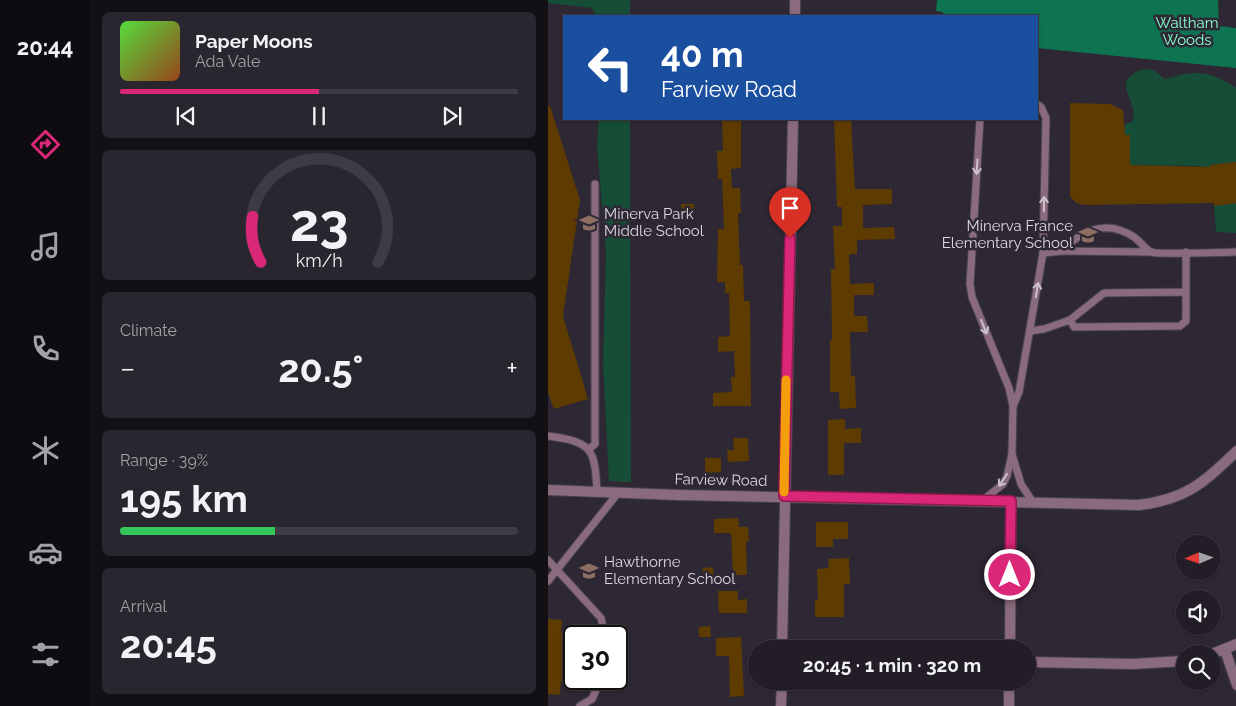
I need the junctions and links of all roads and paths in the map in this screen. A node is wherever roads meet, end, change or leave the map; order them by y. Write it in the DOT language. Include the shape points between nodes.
graph roads {
  1 [pos="796,0"];
  2 [pos="795,15"];
  3 [pos="1038,105"];
  4 [pos="793,120"];
  5 [pos="980,120"];
  6 [pos="595,184"];
  7 [pos="1062,251"];
  8 [pos="1152,252"];
  9 [pos="1186,252"];
  10 [pos="1236,252"];
  11 [pos="1043,253"];
  12 [pos="1185,292"];
  13 [pos="1070,320"];
  14 [pos="1030,331"];
  15 [pos="1014,406"];
  16 [pos="548,436"];
  17 [pos="589,449"];
  18 [pos="1236,452"];
  19 [pos="1012,454"];
  20 [pos="548,490"];
  21 [pos="597,492"];
  22 [pos="618,493"];
  23 [pos="784,496"];
  24 [pos="983,500"];
  25 [pos="1011,501"];
  26 [pos="1032,501"];
  27 [pos="548,560"];
  28 [pos="548,570"];
  29 [pos="557,571"];
  30 [pos="548,581"];
  31 [pos="603,625"];
  32 [pos="782,640"];
  33 [pos="1010,640"];
  34 [pos="1236,644"];
  35 [pos="1225,650"];
  36 [pos="1221,651"];
  37 [pos="1176,661"];
  38 [pos="1036,662"];
  39 [pos="1236,685"];
  40 [pos="596,690"];
  41 [pos="782,690"];
  42 [pos="1010,690"];
  43 [pos="580,706"];
  44 [pos="781,706"];
  45 [pos="1009,706"];
  1 -- 2 [label="street"];
  11 -- 3 [label="lane, one-way" via="1046,118"];
  4 -- 23 [label="street"];
  5 -- 15 [label="lane, one-way" via="970,284 972,297"];
  6 -- 17 [label="lane" via="595,444"];
  7 -- 8 [label="lane"];
  7 -- 8 [label="lane" via="1084,233 1104,228 1127,233"];
  7 -- 11 [label="lane"];
  8 -- 9 [label="lane"];
  9 -- 10 [label="lane"];
  9 -- 12 [label="lane"];
  14 -- 11 [label="lane, one-way"];
  12 -- 13 [label="lane" via="1104,293"];
  12 -- 13 [label="lane" via="1186,321 1180,326 1074,327"];
  13 -- 14 [label="lane"];
  14 -- 15 [label="lane"];
  15 -- 19 [label="lane"];
  16 -- 17 [label="lane" via="575,440"];
  17 -- 21 [label="lane" via="595,464"];
  18 -- 26 [label="street, Farview Road" via="1193,489 1178,498 1158,503"];
  19 -- 24 [label="lane, one-way" via="1003,484"];
  19 -- 26 [label="lane" via="1022,484"];
  20 -- 21 [label="street, Farview Road"];
  21 -- 22 [label="street, Farview Road"];
  22 -- 23 [label="street, Farview Road"];
  22 -- 29 [label="lane"];
  23 -- 24 [label="street, Farview Road"];
  23 -- 32 [label="street"];
  24 -- 25 [label="street, Farview Road"];
  25 -- 26 [label="street, Farview Road"];
  25 -- 33 [label="street"];
  27 -- 29 [label="lane"];
  28 -- 29 [label="lane"];
  29 -- 30 [label="lane"];
  29 -- 31 [label="lane" via="601,618"];
  34 -- 35 [label="street"];
  35 -- 36 [label="street"];
  35 -- 39 [label="street"];
  37 -- 38 [label="street"];
  40 -- 43 [label="lane" via="592,699"];
  41 -- 44 [label="street"];
  42 -- 45 [label="street"];
}
